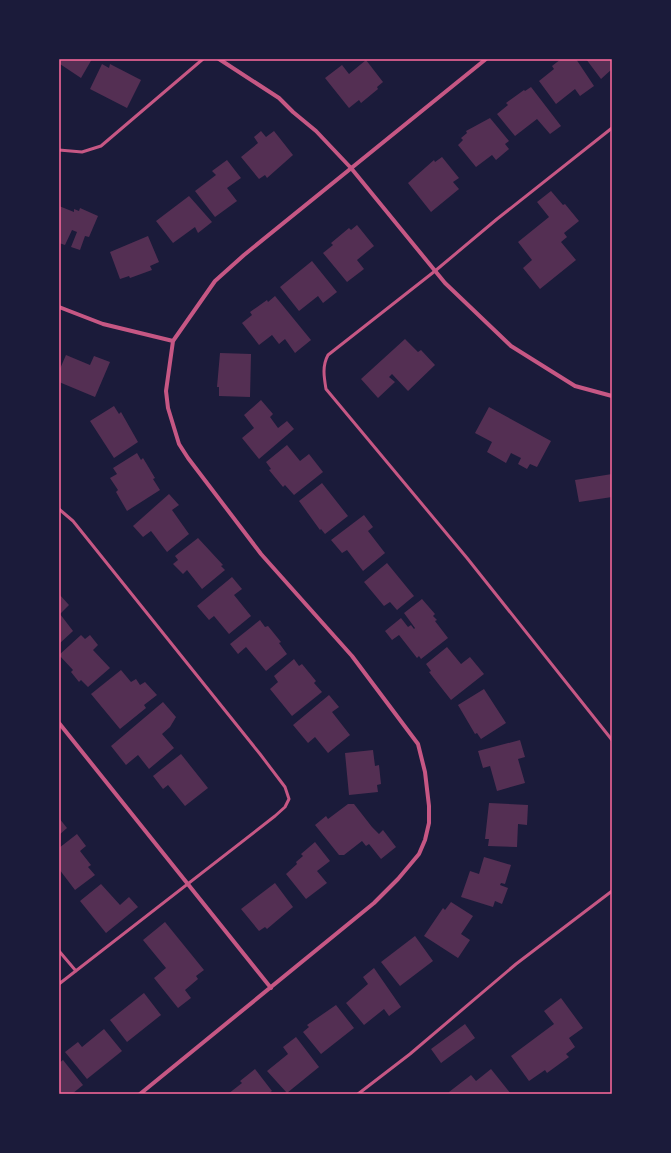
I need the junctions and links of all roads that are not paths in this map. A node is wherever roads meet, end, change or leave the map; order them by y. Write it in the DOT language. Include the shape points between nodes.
graph roads {
  1 [pos="204,59"];
  2 [pos="219,59"];
  3 [pos="486,59"];
  4 [pos="612,128"];
  5 [pos="59,150"];
  6 [pos="351,168"];
  7 [pos="435,271"];
  8 [pos="59,306"];
  9 [pos="173,341"];
  10 [pos="612,396"];
  11 [pos="59,508"];
  12 [pos="59,723"];
  13 [pos="612,740"];
  14 [pos="188,884"];
  15 [pos="612,891"];
  16 [pos="59,951"];
  17 [pos="76,971"];
  18 [pos="59,984"];
  19 [pos="271,988"];
  20 [pos="140,1094"];
  21 [pos="358,1094"];
  1 -- 5 [label="lane" via="101,146 82,152"];
  2 -- 6 [label="street" via="279,98 316,131"];
  3 -- 6 [label="street"];
  4 -- 7 [label="lane"];
  6 -- 7 [label="street"];
  6 -- 9 [label="street" via="215,281"];
  7 -- 10 [label="street" via="511,346 575,386"];
  7 -- 13 [label="lane" via="328,354 324,362 326,389 467,558"];
  8 -- 9 [label="street" via="103,324"];
  9 -- 19 [label="street" via="166,391 168,408 179,444 261,554 352,656 418,744 425,772 429,823 418,854 374,903"];
  11 -- 14 [label="lane" via="73,521 285,787 289,799 284,807"];
  12 -- 14 [label="street"];
  14 -- 17 [label="lane"];
  14 -- 19 [label="street"];
  15 -- 21 [label="lane" via="516,964 410,1054"];
  16 -- 17 [label="lane"];
  17 -- 18 [label="lane"];
  19 -- 20 [label="street"];
}
